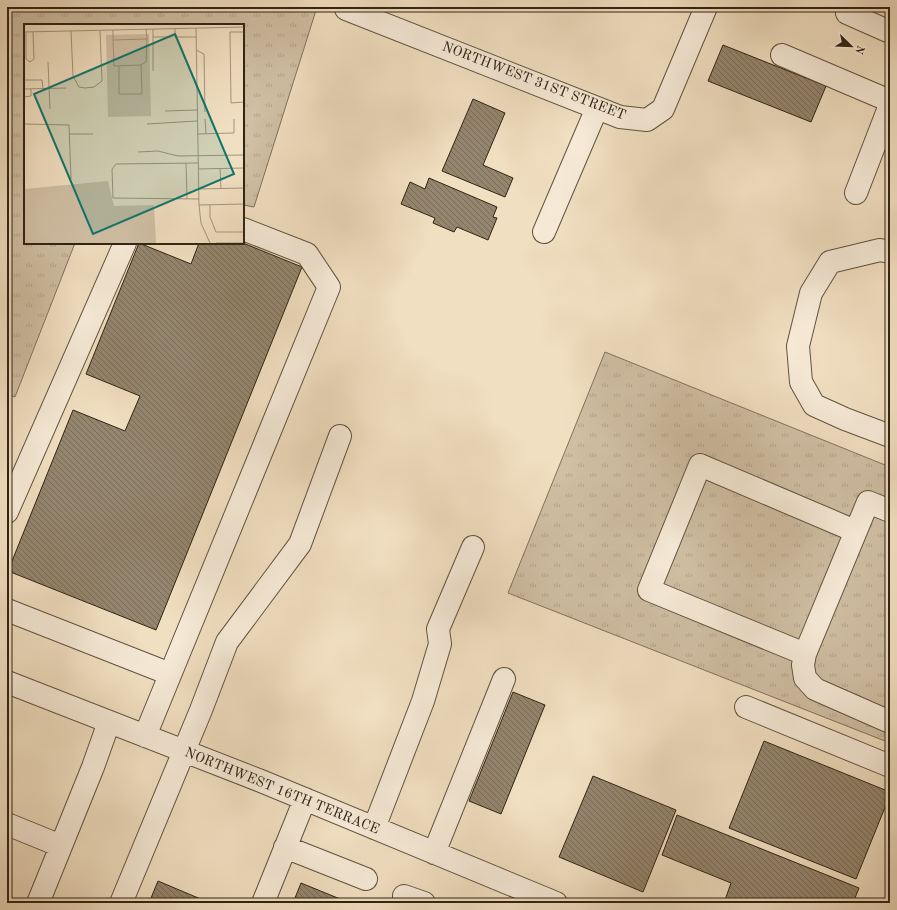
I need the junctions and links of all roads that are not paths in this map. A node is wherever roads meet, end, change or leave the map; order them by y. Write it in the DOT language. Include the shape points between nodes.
graph roads {
  1 [pos="706,7"];
  2 [pos="346,8"];
  3 [pos="847,13"];
  4 [pos="890,32"];
  5 [pos="782,55"];
  6 [pos="890,101"];
  7 [pos="890,105"];
  8 [pos="597,108"];
  9 [pos="856,193"];
  10 [pos="244,229"];
  11 [pos="544,232"];
  12 [pos="125,244"];
  13 [pos="890,252"];
  14 [pos="340,436"];
  15 [pos="890,436"];
  16 [pos="890,511"];
  17 [pos="7,512"];
  18 [pos="855,531"];
  19 [pos="473,547"];
  20 [pos="7,610"];
  21 [pos="805,654"];
  22 [pos="170,674"];
  23 [pos="504,679"];
  24 [pos="7,682"];
  25 [pos="746,707"];
  26 [pos="109,722"];
  27 [pos="890,722"];
  28 [pos="145,736"];
  29 [pos="183,752"];
  30 [pos="890,766"];
  31 [pos="305,800"];
  32 [pos="7,824"];
  33 [pos="374,828"];
  34 [pos="61,846"];
  35 [pos="285,847"];
  36 [pos="434,852"];
  37 [pos="366,879"];
  38 [pos="38,903"];
  39 [pos="121,903"];
  40 [pos="263,903"];
  41 [pos="556,903"];
  1 -- 8 [label="street, NORTHWEST 31ST STREET" via="663,109 647,120 620,117"];
  2 -- 8 [label="street, NORTHWEST 31ST STREET"];
  3 -- 4 [label="street"];
  5 -- 6 [label="street"];
  7 -- 9 [label="street"];
  8 -- 11 [label="street"];
  10 -- 22 [label="street" via="307,254 329,287"];
  12 -- 17 [label="street"];
  13 -- 15 [label="street" via="880,250 830,262 811,293 798,346 801,382 814,405"];
  14 -- 29 [label="street" via="300,544 227,642"];
  16 -- 18 [label="street" via="868,502"];
  18 -- 21 [label="street"];
  18 -- 21 [label="street" via="700,465 648,590"];
  19 -- 33 [label="street" via="438,629 440,644 423,701"];
  20 -- 22 [label="street"];
  21 -- 27 [label="street" via="803,665 806,678 815,689"];
  22 -- 28 [label="street"];
  23 -- 36 [label="street"];
  24 -- 26 [label="street, NORTHWEST 16TH TERRACE"];
  25 -- 30 [label="street"];
  26 -- 28 [label="street, NORTHWEST 16TH TERRACE"];
  26 -- 34 [label="street"];
  28 -- 29 [label="street, NORTHWEST 16TH TERRACE"];
  29 -- 31 [label="street, NORTHWEST 16TH TERRACE"];
  29 -- 39 [label="street"];
  31 -- 33 [label="street, NORTHWEST 16TH TERRACE"];
  31 -- 35 [label="street"];
  32 -- 34 [label="street"];
  33 -- 36 [label="street, NORTHWEST 16TH TERRACE"];
  34 -- 38 [label="street"];
  35 -- 37 [label="street"];
  35 -- 40 [label="street"];
  36 -- 41 [label="street, NORTHWEST 16TH TERRACE"];
}
